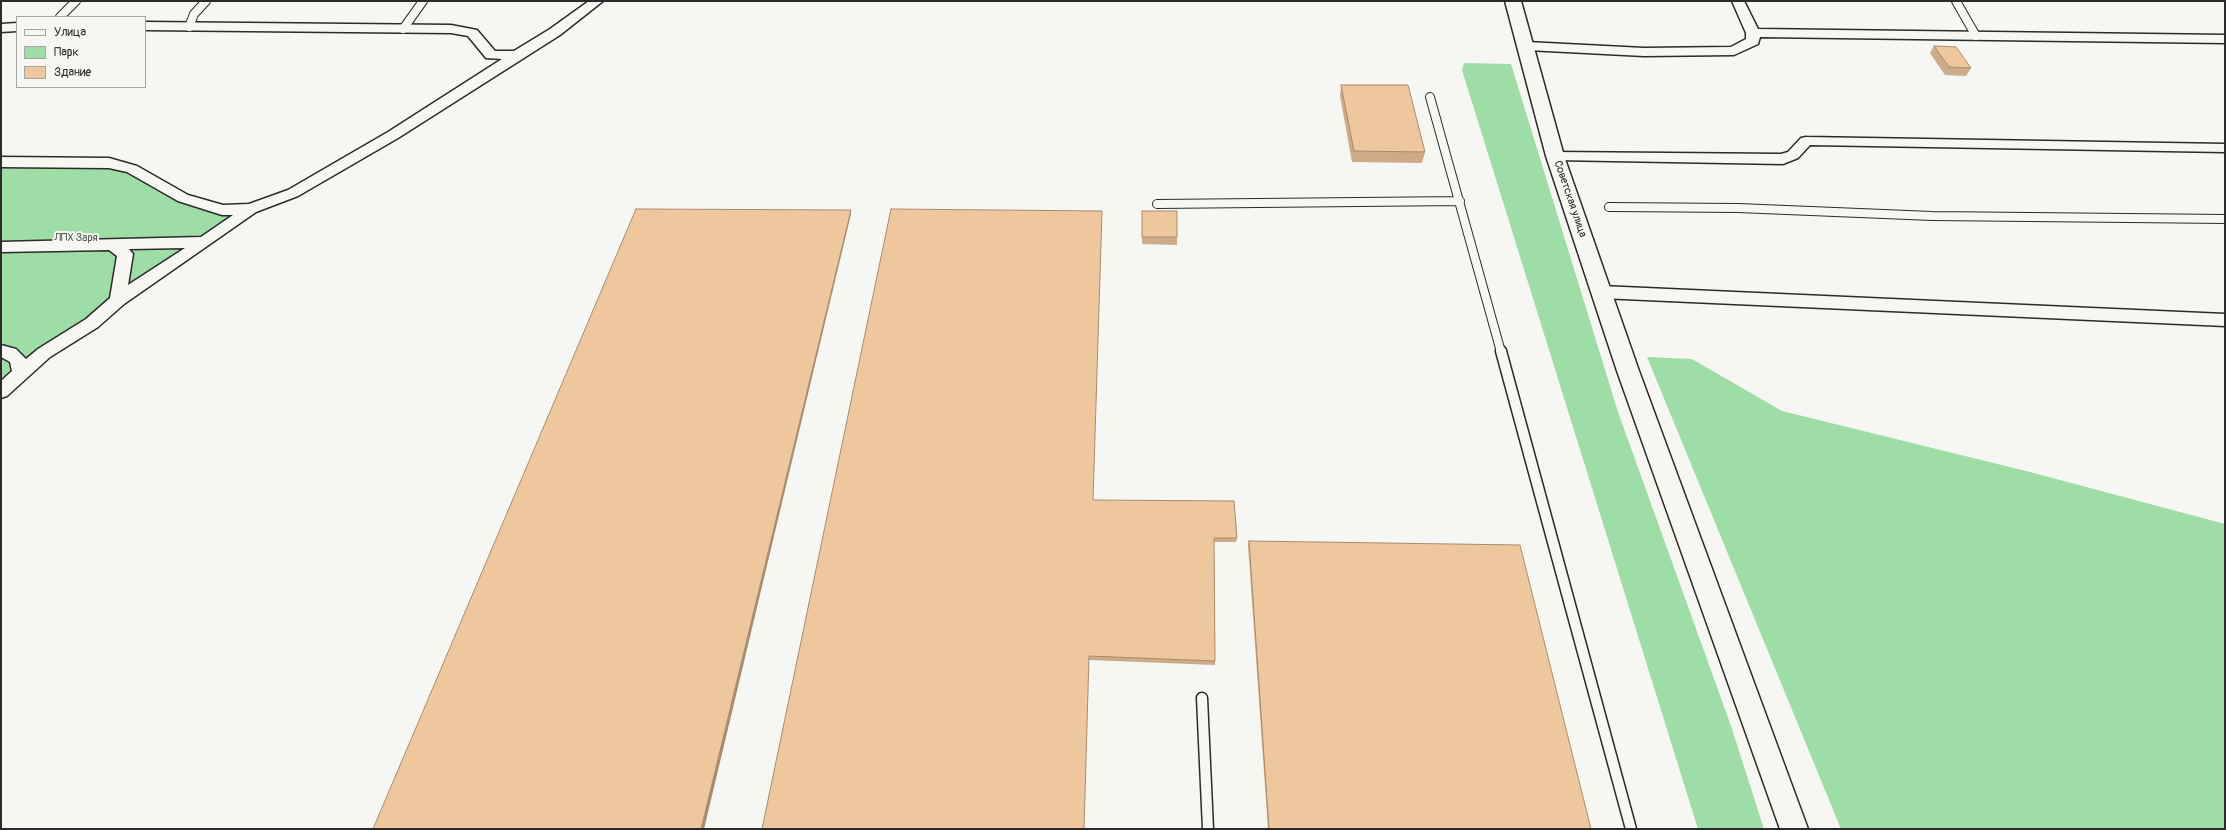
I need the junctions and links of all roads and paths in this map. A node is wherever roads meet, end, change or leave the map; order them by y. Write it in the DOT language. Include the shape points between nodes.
graph roads {
  1 [pos="76,1"];
  2 [pos="206,1"];
  3 [pos="423,1"];
  4 [pos="597,1"];
  5 [pos="1513,1"];
  6 [pos="1738,1"];
  7 [pos="1956,1"];
  8 [pos="61,16"];
  9 [pos="146,26"];
  10 [pos="16,27"];
  11 [pos="189,27"];
  12 [pos="1,28"];
  13 [pos="403,29"];
  14 [pos="1753,33"];
  15 [pos="1976,36"];
  16 [pos="2225,39"];
  17 [pos="1527,46"];
  18 [pos="517,54"];
  19 [pos="1430,97"];
  20 [pos="2225,148"];
  21 [pos="1555,156"];
  22 [pos="1,162"];
  23 [pos="1460,201"];
  24 [pos="1158,204"];
  25 [pos="1608,207"];
  26 [pos="251,210"];
  27 [pos="2225,219"];
  28 [pos="205,242"];
  29 [pos="114,245"];
  30 [pos="1,247"];
  31 [pos="1602,292"];
  32 [pos="118,300"];
  33 [pos="2225,320"];
  34 [pos="1,351"];
  35 [pos="21,373"];
  36 [pos="1,391"];
  37 [pos="1202,698"];
  38 [pos="1208,829"];
  39 [pos="1631,829"];
  40 [pos="1794,829"];
  1 -- 8 [label="lane"];
  2 -- 11 [label="lane" via="194,14"];
  3 -- 13 [label="lane"];
  4 -- 18 [label="street" via="555,32"];
  5 -- 17 [label="street, Советская улица"];
  6 -- 14 [label="street"];
  7 -- 15 [label="lane"];
  9 -- 11 [label="street"];
  10 -- 12 [label="street"];
  11 -- 13 [label="street"];
  13 -- 18 [label="street" via="451,29 472,33 491,55"];
  14 -- 15 [label="street"];
  14 -- 17 [label="street" via="1753,41 1734,51 1644,52"];
  15 -- 16 [label="street"];
  17 -- 21 [label="street, Советская улица"];
  18 -- 26 [label="street" via="393,135 293,193"];
  19 -- 23 [label="lane"];
  20 -- 21 [label="street" via="1806,141 1793,155 1783,159"];
  21 -- 31 [label="street, Советская улица"];
  22 -- 26 [label="street" via="109,163 132,169 183,198 222,210"];
  23 -- 24 [label="lane"];
  23 -- 39 [label="lane"];
  25 -- 27 [label="lane" via="1738,208 1932,216"];
  26 -- 28 [label="street"];
  28 -- 29 [label="street"];
  28 -- 32 [label="street"];
  29 -- 30 [label="street"];
  29 -- 32 [label="street" via="125,254"];
  31 -- 33 [label="street"];
  31 -- 40 [label="street, Советская улица"];
  32 -- 35 [label="street" via="92,323 44,353"];
  34 -- 35 [label="street" via="18,359"];
  35 -- 36 [label="street"];
  37 -- 38 [label="lane"];
}
